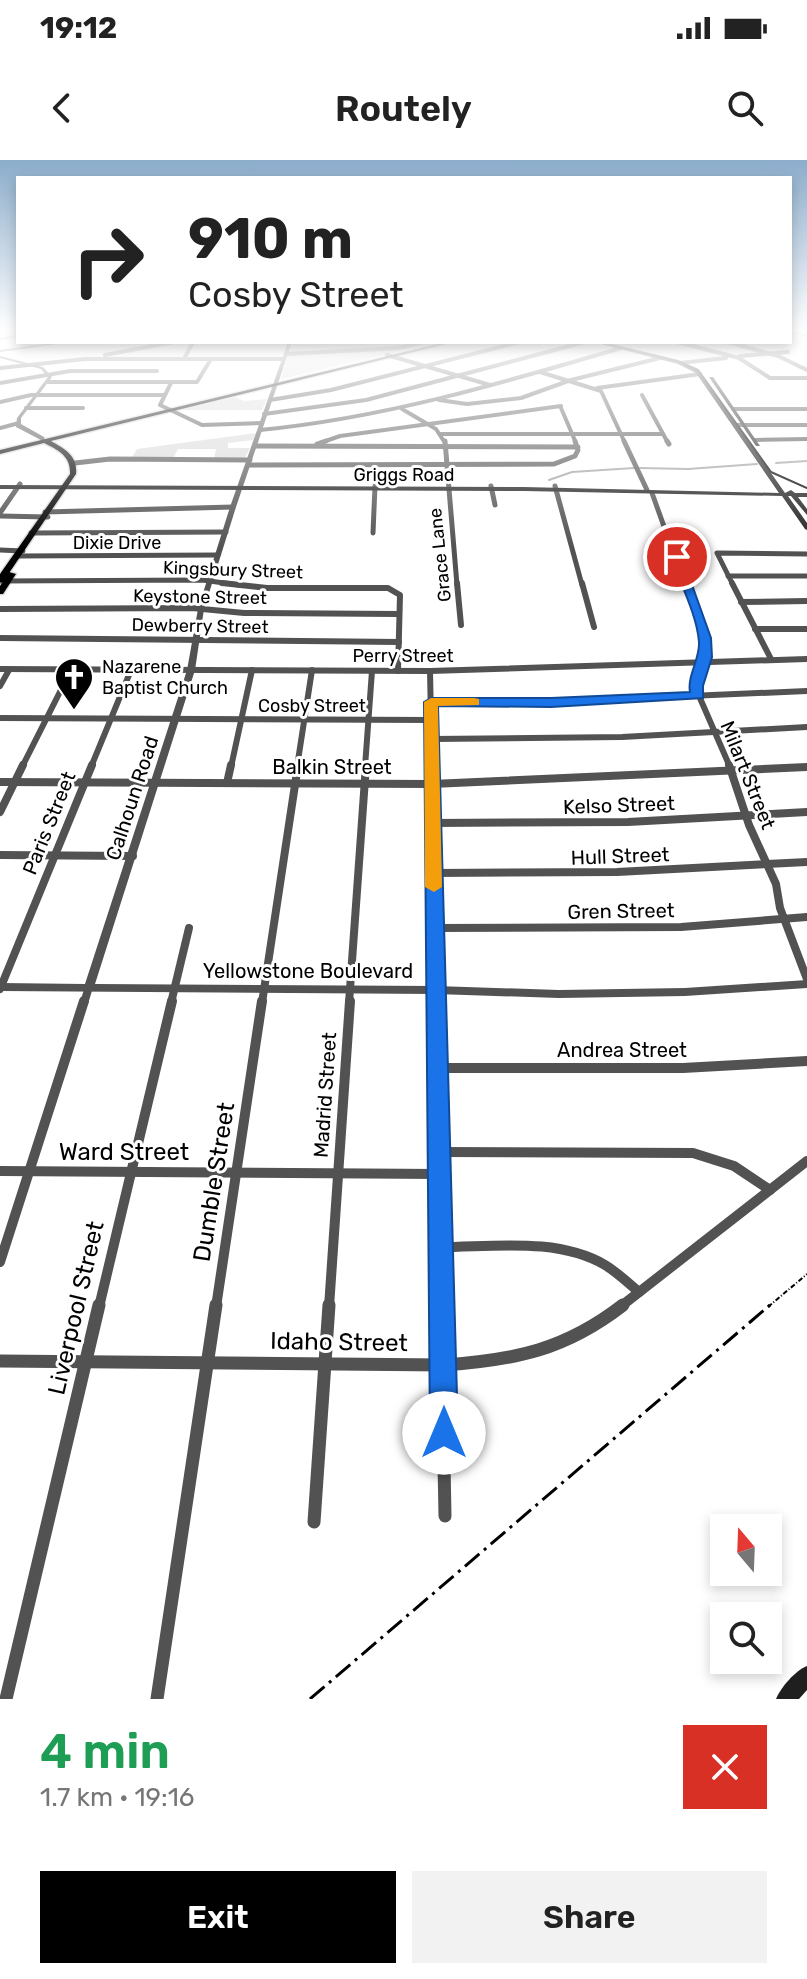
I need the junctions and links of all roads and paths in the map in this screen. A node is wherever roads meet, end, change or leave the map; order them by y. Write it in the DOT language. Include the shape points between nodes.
graph roads {
  1 [pos="30,404"];
  2 [pos="159,404"];
  3 [pos="195,404"];
  4 [pos="268,404"];
  5 [pos="350,404"];
  6 [pos="421,404"];
  7 [pos="605,404"];
  8 [pos="647,404"];
  9 [pos="720,404"];
  10 [pos="729,404"];
  11 [pos="26,408"];
  12 [pos="83,408"];
  13 [pos="402,409"];
  14 [pos="733,409"];
  15 [pos="807,409"];
  16 [pos="170,410"];
  17 [pos="264,414"];
  18 [pos="19,424"];
  19 [pos="430,424"];
  20 [pos="735,425"];
  21 [pos="744,425"];
  22 [pos="807,425"];
  23 [pos="261,426"];
  24 [pos="0,428"];
  25 [pos="572,432"];
  26 [pos="441,434"];
  27 [pos="621,434"];
  28 [pos="663,434"];
  29 [pos="807,439"];
  30 [pos="44,440"];
  31 [pos="755,440"];
  32 [pos="321,443"];
  33 [pos="669,444"];
  34 [pos="255,446"];
  35 [pos="304,446"];
  36 [pos="327,447"];
  37 [pos="447,447"];
  38 [pos="578,450"];
  39 [pos="0,451"];
  40 [pos="249,462"];
  41 [pos="75,463"];
  42 [pos="447,465"];
  43 [pos="0,486"];
  44 [pos="19,486"];
  45 [pos="66,486"];
  46 [pos="240,486"];
  47 [pos="375,487"];
  48 [pos="448,487"];
  49 [pos="492,488"];
  50 [pos="555,488"];
  51 [pos="649,491"];
  52 [pos="787,493"];
  53 [pos="807,493"];
  54 [pos="495,505"];
  55 [pos="233,507"];
  56 [pos="0,514"];
  57 [pos="47,514"];
  58 [pos="807,514"];
  59 [pos="798,515"];
  60 [pos="807,528"];
  61 [pos="226,532"];
  62 [pos="35,533"];
  63 [pos="373,533"];
  64 [pos="0,550"];
  65 [pos="21,553"];
  66 [pos="807,554"];
  67 [pos="218,555"];
  68 [pos="728,576"];
  69 [pos="807,576"];
  70 [pos="2,581"];
  71 [pos="210,581"];
  72 [pos="0,592"];
  73 [pos="807,601"];
  74 [pos="741,602"];
  75 [pos="0,609"];
  76 [pos="201,609"];
  77 [pos="399,614"];
  78 [pos="461,625"];
  79 [pos="594,627"];
  80 [pos="755,629"];
  81 [pos="807,629"];
  82 [pos="0,638"];
  83 [pos="195,638"];
  84 [pos="399,642"];
  85 [pos="771,659"];
  86 [pos="807,659"];
  87 [pos="703,662"];
  88 [pos="0,669"];
  89 [pos="9,670"];
  90 [pos="71,670"];
  91 [pos="131,670"];
  92 [pos="191,670"];
  93 [pos="252,670"];
  94 [pos="312,670"];
  95 [pos="372,671"];
  96 [pos="398,671"];
  97 [pos="430,671"];
  98 [pos="0,686"];
  99 [pos="807,691"];
  100 [pos="698,695"];
  101 [pos="431,702"];
  102 [pos="0,718"];
  103 [pos="46,719"];
  104 [pos="109,719"];
  105 [pos="176,719"];
  106 [pos="241,719"];
  107 [pos="306,720"];
  108 [pos="368,720"];
  109 [pos="431,720"];
  110 [pos="807,727"];
  111 [pos="714,731"];
  112 [pos="432,739"];
  113 [pos="807,767"];
  114 [pos="732,771"];
  115 [pos="0,782"];
  116 [pos="15,782"];
  117 [pos="84,782"];
  118 [pos="156,783"];
  119 [pos="227,783"];
  120 [pos="295,783"];
  121 [pos="365,784"];
  122 [pos="432,784"];
  123 [pos="0,812"];
  124 [pos="807,812"];
  125 [pos="745,816"];
  126 [pos="432,823"];
  127 [pos="0,855"];
  128 [pos="53,856"];
  129 [pos="133,856"];
  130 [pos="807,862"];
  131 [pos="766,864"];
  132 [pos="433,873"];
  133 [pos="807,917"];
  134 [pos="784,920"];
  135 [pos="189,928"];
  136 [pos="435,928"];
  137 [pos="807,982"];
  138 [pos="89,987"];
  139 [pos="0,988"];
  140 [pos="175,988"];
  141 [pos="263,988"];
  142 [pos="351,989"];
  143 [pos="436,990"];
  144 [pos="807,1061"];
  145 [pos="438,1068"];
  146 [pos="439,1152"];
  147 [pos="807,1161"];
  148 [pos="0,1171"];
  149 [pos="29,1171"];
  150 [pos="131,1172"];
  151 [pos="236,1172"];
  152 [pos="337,1173"];
  153 [pos="439,1174"];
  154 [pos="770,1190"];
  155 [pos="440,1247"];
  156 [pos="0,1262"];
  157 [pos="639,1292"];
  158 [pos="86,1360"];
  159 [pos="0,1361"];
  160 [pos="207,1363"];
  161 [pos="325,1363"];
  162 [pos="444,1365"];
  163 [pos="445,1516"];
  164 [pos="314,1522"];
  165 [pos="807,1676"];
  166 [pos="6,1699"];
  167 [pos="157,1699"];
  168 [pos="786,1699"];
  1 -- 11 [label="street"];
  2 -- 16 [label="street"];
  3 -- 16 [label="main road"];
  4 -- 17 [label="street, Calhoun Road"];
  5 -- 17 [label="street"];
  6 -- 13 [label="street"];
  7 -- 27 [label="street"];
  8 -- 28 [label="street"];
  9 -- 20 [label="main road"];
  10 -- 14 [label="main road"];
  11 -- 12 [label="street"];
  11 -- 18 [label="street"];
  13 -- 19 [label="street, Grace Lane"];
  13 -- 23 [label="street" via="324,424"];
  14 -- 15 [label="street"];
  14 -- 21 [label="main road"];
  16 -- 23 [label="street" via="209,426"];
  16 -- 30 [label="main road"];
  17 -- 23 [label="street, Calhoun Road"];
  18 -- 24 [label="street"];
  18 -- 30 [label="street"];
  19 -- 25 [label="street" via="563,407"];
  19 -- 26 [label="street, Grace Lane"];
  19 -- 32 [label="street"];
  20 -- 21 [label="street"];
  20 -- 52 [label="main road"];
  21 -- 22 [label="street"];
  21 -- 31 [label="main road"];
  23 -- 34 [label="street, Calhoun Road"];
  25 -- 26 [label="street"];
  25 -- 27 [label="street"];
  25 -- 38 [label="street"];
  26 -- 37 [label="street, Grace Lane"];
  27 -- 28 [label="street"];
  27 -- 51 [label="street"];
  28 -- 33 [label="street"];
  29 -- 31 [label="street"];
  30 -- 39 [label="main road"];
  30 -- 41 [label="main road"];
  31 -- 52 [label="main road"];
  32 -- 35 [label="street"];
  32 -- 36 [label="street"];
  34 -- 35 [label="street"];
  34 -- 40 [label="street, Calhoun Road"];
  35 -- 36 [label="street"];
  36 -- 37 [label="street"];
  37 -- 38 [label="street"];
  37 -- 42 [label="street, Grace Lane"];
  38 -- 42 [label="street" via="569,460 541,465"];
  40 -- 41 [label="street"];
  40 -- 42 [label="street"];
  40 -- 46 [label="street, Calhoun Road"];
  41 -- 45 [label="main road"];
  42 -- 48 [label="street, Grace Lane"];
  43 -- 44 [label="main road, Griggs Road"];
  44 -- 45 [label="main road, Griggs Road"];
  44 -- 56 [label="street"];
  45 -- 46 [label="main road, Griggs Road"];
  45 -- 57 [label="main road"];
  46 -- 47 [label="main road, Griggs Road"];
  46 -- 55 [label="street, Calhoun Road"];
  47 -- 48 [label="main road, Griggs Road"];
  47 -- 63 [label="street"];
  48 -- 49 [label="main road, Griggs Road"];
  48 -- 78 [label="street, Grace Lane"];
  49 -- 50 [label="main road, Griggs Road"];
  49 -- 54 [label="street"];
  50 -- 51 [label="main road, Griggs Road"];
  50 -- 79 [label="street"];
  51 -- 52 [label="main road, Griggs Road"];
  51 -- 87 [label="street" via="702,625"];
  52 -- 53 [label="main road, Griggs Road"];
  52 -- 58 [label="main road"];
  52 -- 59 [label="main road"];
  55 -- 57 [label="street"];
  55 -- 61 [label="street, Calhoun Road"];
  56 -- 57 [label="street"];
  57 -- 62 [label="main road"];
  58 -- 59 [label="main road"];
  59 -- 60 [label="main road"];
  61 -- 62 [label="street"];
  61 -- 67 [label="street, Calhoun Road"];
  62 -- 65 [label="main road"];
  64 -- 65 [label="street, Dixie Drive"];
  65 -- 67 [label="street, Dixie Drive"];
  65 -- 70 [label="main road"];
  66 -- 68 [label="street" via="717,553"];
  67 -- 71 [label="street, Calhoun Road"];
  68 -- 69 [label="street"];
  68 -- 74 [label="street"];
  70 -- 71 [label="street, Kingsbury Street"];
  70 -- 72 [label="main road"];
  71 -- 76 [label="street, Calhoun Road"];
  71 -- 77 [label="street, Kingsbury Street" via="396,591"];
  73 -- 74 [label="street"];
  74 -- 80 [label="street"];
  75 -- 76 [label="street, Keystone Street"];
  76 -- 77 [label="street, Keystone Street"];
  76 -- 83 [label="street, Calhoun Road"];
  77 -- 84 [label="street"];
  80 -- 81 [label="street"];
  80 -- 85 [label="street"];
  82 -- 83 [label="street, Dewberry Street"];
  83 -- 84 [label="street, Dewberry Street"];
  83 -- 92 [label="street, Calhoun Road"];
  84 -- 96 [label="street"];
  85 -- 86 [label="street, Perry Street"];
  85 -- 87 [label="street, Perry Street"];
  87 -- 97 [label="street, Perry Street"];
  87 -- 100 [label="street"];
  88 -- 89 [label="street, Perry Street"];
  89 -- 90 [label="street, Perry Street"];
  89 -- 98 [label="street"];
  90 -- 91 [label="street, Perry Street"];
  90 -- 103 [label="street"];
  91 -- 92 [label="street, Perry Street"];
  91 -- 104 [label="street, Paris Street"];
  92 -- 93 [label="street, Perry Street"];
  92 -- 105 [label="street, Calhoun Road"];
  93 -- 94 [label="street, Perry Street"];
  93 -- 106 [label="street"];
  94 -- 95 [label="street, Perry Street"];
  94 -- 107 [label="street, Dumble Street"];
  95 -- 96 [label="street, Perry Street"];
  95 -- 108 [label="street, Madrid Street"];
  96 -- 97 [label="street, Perry Street"];
  97 -- 101 [label="street"];
  99 -- 100 [label="street"];
  100 -- 101 [label="street"];
  100 -- 111 [label="street, Milart Street"];
  101 -- 109 [label="street"];
  102 -- 103 [label="street, Cosby Street"];
  103 -- 104 [label="street, Cosby Street"];
  103 -- 116 [label="street"];
  104 -- 105 [label="street, Cosby Street"];
  104 -- 117 [label="street, Paris Street"];
  105 -- 106 [label="street, Cosby Street"];
  105 -- 118 [label="street, Calhoun Road"];
  106 -- 107 [label="street, Cosby Street"];
  106 -- 119 [label="street"];
  107 -- 108 [label="street, Cosby Street"];
  107 -- 120 [label="street, Dumble Street"];
  108 -- 109 [label="street, Cosby Street"];
  108 -- 121 [label="street, Madrid Street"];
  109 -- 112 [label="street"];
  110 -- 111 [label="street"];
  111 -- 112 [label="street"];
  111 -- 114 [label="street, Milart Street"];
  112 -- 122 [label="street"];
  113 -- 114 [label="street, Balkin Street"];
  114 -- 122 [label="street, Balkin Street"];
  114 -- 125 [label="street, Milart Street"];
  115 -- 116 [label="street, Balkin Street"];
  116 -- 117 [label="street, Balkin Street"];
  116 -- 123 [label="street"];
  117 -- 118 [label="street, Balkin Street"];
  117 -- 128 [label="street, Paris Street"];
  118 -- 119 [label="street, Balkin Street"];
  118 -- 129 [label="street, Calhoun Road"];
  119 -- 120 [label="street, Balkin Street"];
  120 -- 121 [label="street, Balkin Street"];
  120 -- 141 [label="street, Dumble Street"];
  121 -- 122 [label="street, Balkin Street"];
  121 -- 142 [label="street, Madrid Street"];
  122 -- 126 [label="street"];
  124 -- 125 [label="street, Kelso Street"];
  125 -- 126 [label="street, Kelso Street" via="572,824"];
  125 -- 131 [label="street, Milart Street"];
  126 -- 132 [label="street"];
  127 -- 128 [label="street"];
  128 -- 129 [label="street"];
  128 -- 139 [label="street, Paris Street"];
  129 -- 138 [label="street, Calhoun Road"];
  130 -- 131 [label="street, Hull Street"];
  131 -- 132 [label="street, Hull Street"];
  131 -- 134 [label="street, Milart Street"];
  132 -- 136 [label="street"];
  133 -- 134 [label="street, Gren Street"];
  134 -- 136 [label="street, Gren Street" via="624,928"];
  134 -- 137 [label="street, Milart Street"];
  135 -- 140 [label="street, Liverpool Street"];
  136 -- 143 [label="street"];
  137 -- 143 [label="street, Yellowstone Boulevard" via="685,992"];
  138 -- 139 [label="street, Yellowstone Boulevard"];
  138 -- 140 [label="street, Yellowstone Boulevard"];
  138 -- 149 [label="street, Calhoun Road"];
  140 -- 141 [label="street, Yellowstone Boulevard"];
  140 -- 150 [label="street, Liverpool Street"];
  141 -- 142 [label="street, Yellowstone Boulevard"];
  141 -- 151 [label="street, Dumble Street"];
  142 -- 143 [label="street, Yellowstone Boulevard"];
  142 -- 152 [label="street, Madrid Street"];
  143 -- 145 [label="street"];
  144 -- 145 [label="street, Andrea Street" via="683,1068"];
  145 -- 146 [label="street"];
  146 -- 153 [label="street"];
  146 -- 154 [label="street" via="693,1153 734,1166"];
  147 -- 154 [label="street, Idaho Street"];
  148 -- 149 [label="street, Ward Street"];
  149 -- 150 [label="street, Ward Street"];
  149 -- 156 [label="street, Calhoun Road"];
  150 -- 151 [label="street, Ward Street"];
  150 -- 158 [label="street, Liverpool Street"];
  151 -- 152 [label="street, Ward Street"];
  151 -- 160 [label="street, Dumble Street"];
  152 -- 153 [label="street, Ward Street"];
  152 -- 161 [label="street, Madrid Street"];
  153 -- 155 [label="street"];
  154 -- 157 [label="street, Idaho Street"];
  155 -- 157 [label="street" via="569,1252 604,1265"];
  155 -- 162 [label="street"];
  157 -- 162 [label="street, Idaho Street" via="600,1323 552,1348 497,1361"];
  158 -- 159 [label="street, Idaho Street"];
  158 -- 160 [label="street, Idaho Street"];
  158 -- 166 [label="street, Liverpool Street"];
  160 -- 161 [label="street, Idaho Street"];
  160 -- 167 [label="street, Dumble Street"];
  161 -- 162 [label="street, Idaho Street"];
  161 -- 164 [label="street, Madrid Street"];
  162 -- 163 [label="street"];
  165 -- 168 [label="main road"];
}
